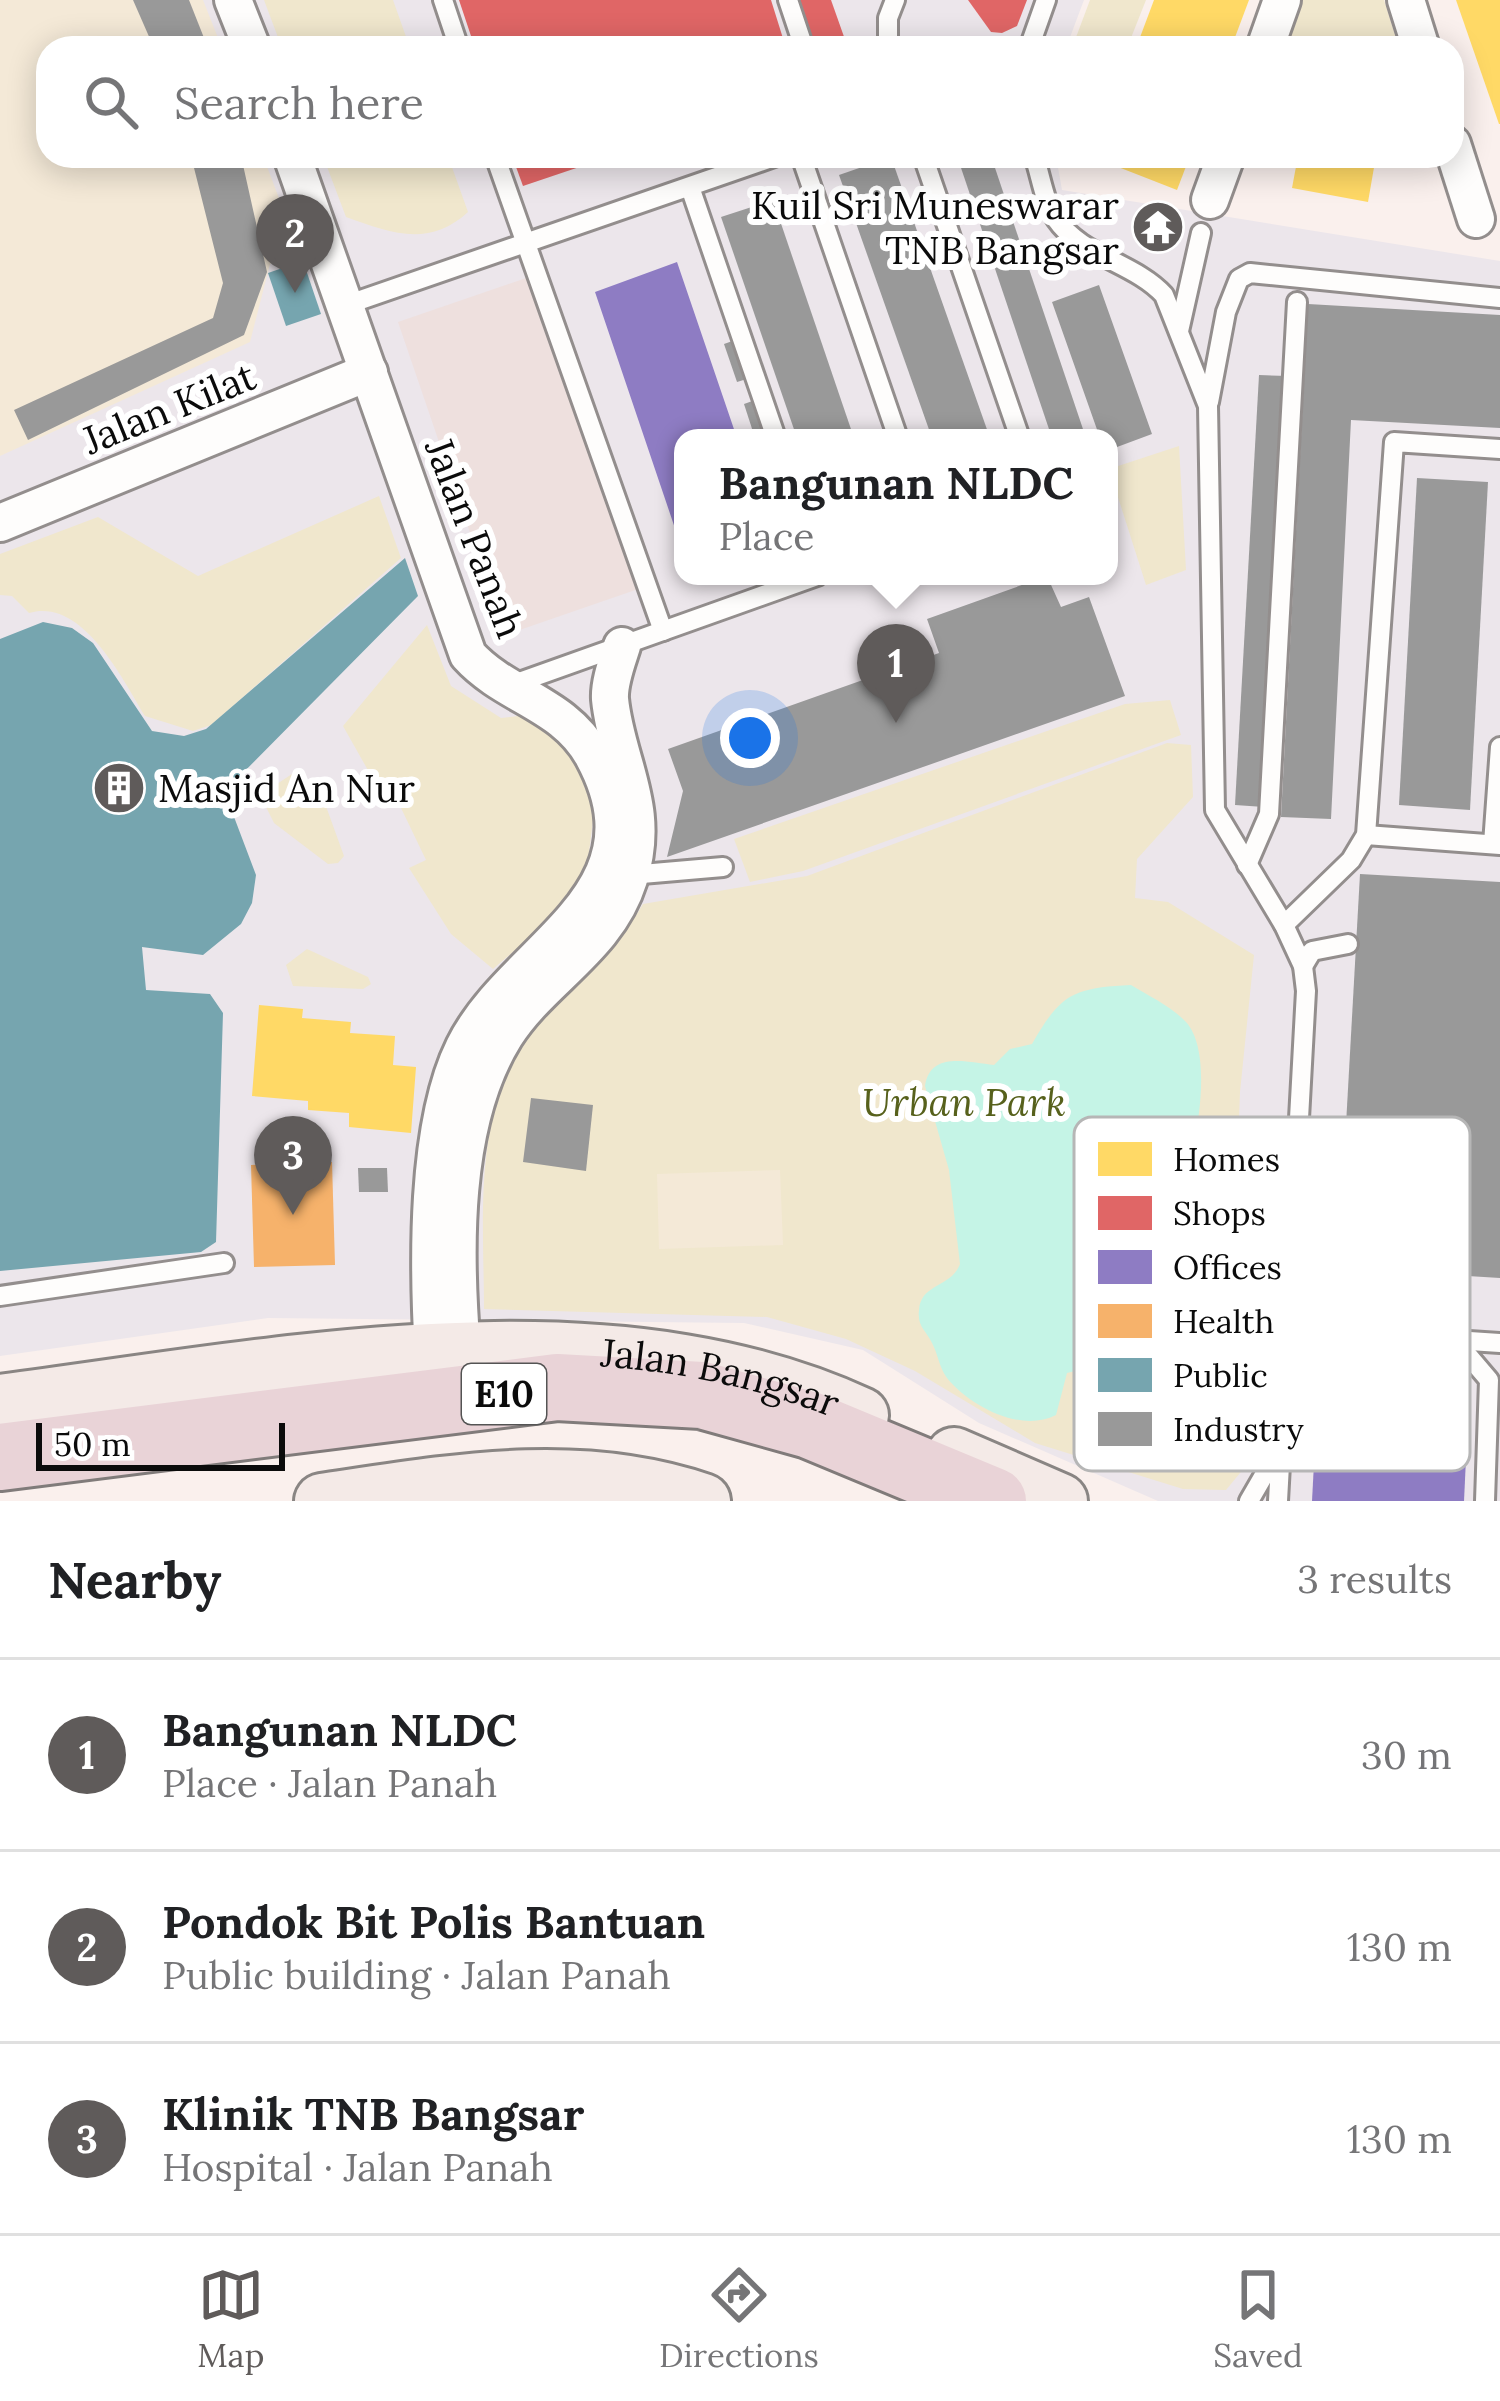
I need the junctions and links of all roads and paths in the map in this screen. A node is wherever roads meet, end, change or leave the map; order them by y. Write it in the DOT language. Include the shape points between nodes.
graph roads {
  1 [pos="233,0"];
  2 [pos="443,0"];
  3 [pos="788,0"];
  4 [pos="895,0"];
  5 [pos="1046,0"];
  6 [pos="1282,0"];
  7 [pos="1406,0"];
  8 [pos="247,36"];
  9 [pos="455,36"];
  10 [pos="801,36"];
  11 [pos="888,36"];
  12 [pos="1033,36"];
  13 [pos="1269,36"];
  14 [pos="1417,36"];
  15 [pos="296,168"];
  16 [pos="499,168"];
  17 [pos="743,168"];
  18 [pos="805,168"];
  19 [pos="927,168"];
  20 [pos="1038,168"];
  21 [pos="1222,168"];
  22 [pos="1459,168"];
  23 [pos="690,187"];
  24 [pos="1206,216"];
  25 [pos="1476,219"];
  26 [pos="524,242"];
  27 [pos="1500,298"];
  28 [pos="1297,302"];
  29 [pos="346,305"];
  30 [pos="1179,331"];
  31 [pos="369,372"];
  32 [pos="1208,406"];
  33 [pos="773,429"];
  34 [pos="895,429"];
  35 [pos="1017,429"];
  36 [pos="1500,449"];
  37 [pos="0,523"];
  38 [pos="793,585"];
  39 [pos="663,631"];
  40 [pos="622,646"];
  41 [pos="505,687"];
  42 [pos="1500,747"];
  43 [pos="1366,835"];
  44 [pos="1497,844"];
  45 [pos="1247,865"];
  46 [pos="723,867"];
  47 [pos="624,891"];
  48 [pos="1284,925"];
  49 [pos="578,940"];
  50 [pos="1348,944"];
  51 [pos="1303,966"];
  52 [pos="1299,1117"];
  53 [pos="224,1264"];
  54 [pos="0,1296"];
  55 [pos="1470,1341"];
  56 [pos="1500,1343"];
  57 [pos="448,1352"];
  58 [pos="1470,1358"];
  59 [pos="0,1402"];
  60 [pos="0,1457"];
  61 [pos="1268,1471"];
  62 [pos="1280,1471"];
  63 [pos="0,1496"];
  64 [pos="322,1501"];
  65 [pos="703,1501"];
  66 [pos="874,1501"];
  67 [pos="993,1501"];
  68 [pos="1060,1501"];
  69 [pos="1249,1501"];
  70 [pos="1278,1501"];
  71 [pos="1485,1501"];
  1 -- 8 [label="street"];
  2 -- 9 [label="lane"];
  3 -- 10 [label="lane"];
  4 -- 11 [label="lane"];
  5 -- 12 [label="lane"];
  6 -- 13 [label="street"];
  7 -- 14 [label="street"];
  15 -- 29 [label="street, Jalan Panah"];
  16 -- 26 [label="lane"];
  17 -- 23 [label="lane"];
  18 -- 34 [label="lane"];
  19 -- 35 [label="lane"];
  20 -- 30 [label="lane" via="1056,219 1152,281"];
  21 -- 24 [label="street"];
  22 -- 25 [label="street"];
  23 -- 26 [label="lane"];
  23 -- 33 [label="lane"];
  24 -- 30 [label="lane"];
  26 -- 29 [label="lane"];
  26 -- 39 [label="lane"];
  27 -- 32 [label="lane" via="1250,273 1239,279 1226,312"];
  28 -- 45 [label="lane" via="1269,814"];
  29 -- 31 [label="street, Jalan Panah"];
  30 -- 32 [label="lane"];
  31 -- 37 [label="street, Jalan Kilat"];
  31 -- 41 [label="street, Jalan Panah" via="468,655"];
  32 -- 45 [label="lane" via="1210,756 1215,809"];
  36 -- 43 [label="lane" via="1394,442"];
  38 -- 39 [label="lane"];
  39 -- 40 [label="lane"];
  40 -- 41 [label="lane"];
  40 -- 47 [label="street" via="610,697 633,789"];
  41 -- 49 [label="street, Jalan Panah" via="573,728 610,800 601,880"];
  42 -- 44 [label="lane"];
  43 -- 44 [label="lane"];
  43 -- 48 [label="lane"];
  45 -- 48 [label="lane"];
  46 -- 47 [label="lane"];
  47 -- 49 [label="street, Jalan Panah"];
  48 -- 51 [label="lane"];
  49 -- 57 [label="street, Jalan Panah" via="490,1011 451,1082 435,1182"];
  50 -- 51 [label="lane" via="1312,951"];
  51 -- 52 [label="lane"];
  53 -- 54 [label="lane"];
  55 -- 56 [label="lane"];
  57 -- 59 [label="main road, Jalan Bangsar"];
  57 -- 68 [label="main road, Jalan Bangsar" via="672,1360 773,1378"];
  58 -- 71 [label="lane" via="1489,1380"];
  60 -- 67 [label="highway, E10" via="556,1387 702,1395 810,1425"];
  61 -- 69 [label="lane"];
  62 -- 70 [label="lane"];
  63 -- 66 [label="highway, E10" via="549,1423 683,1432 793,1465"];
  64 -- 65 [label="main road" via="487,1477 581,1476"];
}
